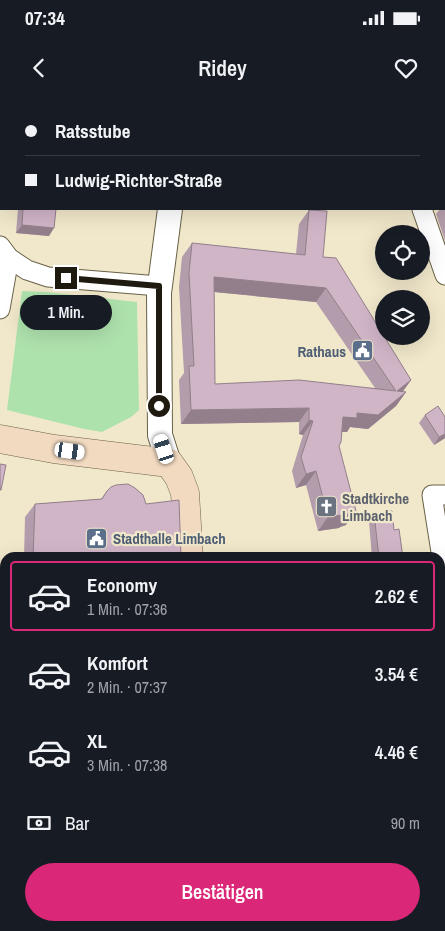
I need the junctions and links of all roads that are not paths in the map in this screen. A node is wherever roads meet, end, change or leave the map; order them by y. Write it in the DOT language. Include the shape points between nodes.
graph roads {
  1 [pos="170,210"];
  2 [pos="422,210"];
  3 [pos="4,252"];
  4 [pos="445,275"];
  5 [pos="159,286"];
  6 [pos="0,309"];
  7 [pos="0,439"];
  8 [pos="169,463"];
  9 [pos="445,495"];
  10 [pos="189,552"];
  11 [pos="441,552"];
  1 -- 5 [label="street"];
  2 -- 4 [label="street"];
  3 -- 5 [label="street" via="27,270 48,277"];
  3 -- 6 [label="street"];
  5 -- 8 [label="street" via="160,435"];
  7 -- 8 [label="main road"];
  8 -- 10 [label="main road" via="186,493"];
  9 -- 11 [label="street" via="432,495"];
}
